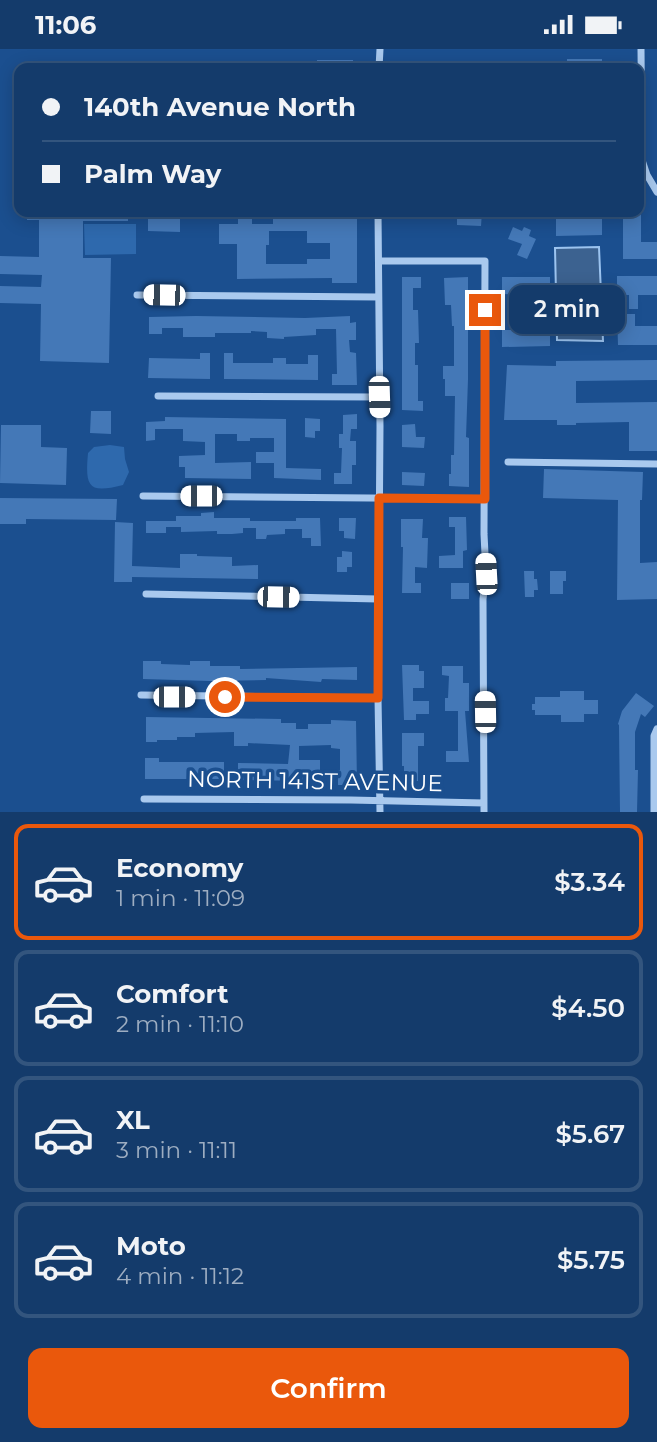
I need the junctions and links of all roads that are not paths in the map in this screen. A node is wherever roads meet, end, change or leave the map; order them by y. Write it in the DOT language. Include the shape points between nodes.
graph roads {
  1 [pos="644,166"];
  2 [pos="657,192"];
  3 [pos="378,217"];
  4 [pos="379,261"];
  5 [pos="137,295"];
  6 [pos="378,297"];
  7 [pos="158,396"];
  8 [pos="379,397"];
  9 [pos="508,462"];
  10 [pos="657,464"];
  11 [pos="143,496"];
  12 [pos="379,498"];
  13 [pos="485,499"];
  14 [pos="146,594"];
  15 [pos="378,599"];
  16 [pos="141,695"];
  17 [pos="378,698"];
  18 [pos="657,729"];
  19 [pos="145,799"];
  20 [pos="380,800"];
  21 [pos="484,808"];
  22 [pos="380,812"];
  23 [pos="654,812"];
  1 -- 2 [label="street"];
  3 -- 4 [label="street"];
  4 -- 6 [label="street"];
  4 -- 13 [label="street" via="485,261"];
  5 -- 6 [label="street"];
  6 -- 8 [label="street"];
  7 -- 8 [label="street"];
  8 -- 12 [label="street"];
  9 -- 10 [label="street"];
  11 -- 12 [label="street"];
  12 -- 13 [label="street"];
  12 -- 15 [label="street"];
  13 -- 21 [label="street"];
  14 -- 15 [label="street"];
  15 -- 17 [label="street"];
  16 -- 17 [label="street"];
  17 -- 20 [label="street"];
  18 -- 23 [label="street"];
  19 -- 20 [label="street, NORTH 141ST AVENUE"];
  20 -- 21 [label="street, NORTH 141ST AVENUE"];
  20 -- 22 [label="street"];
}
